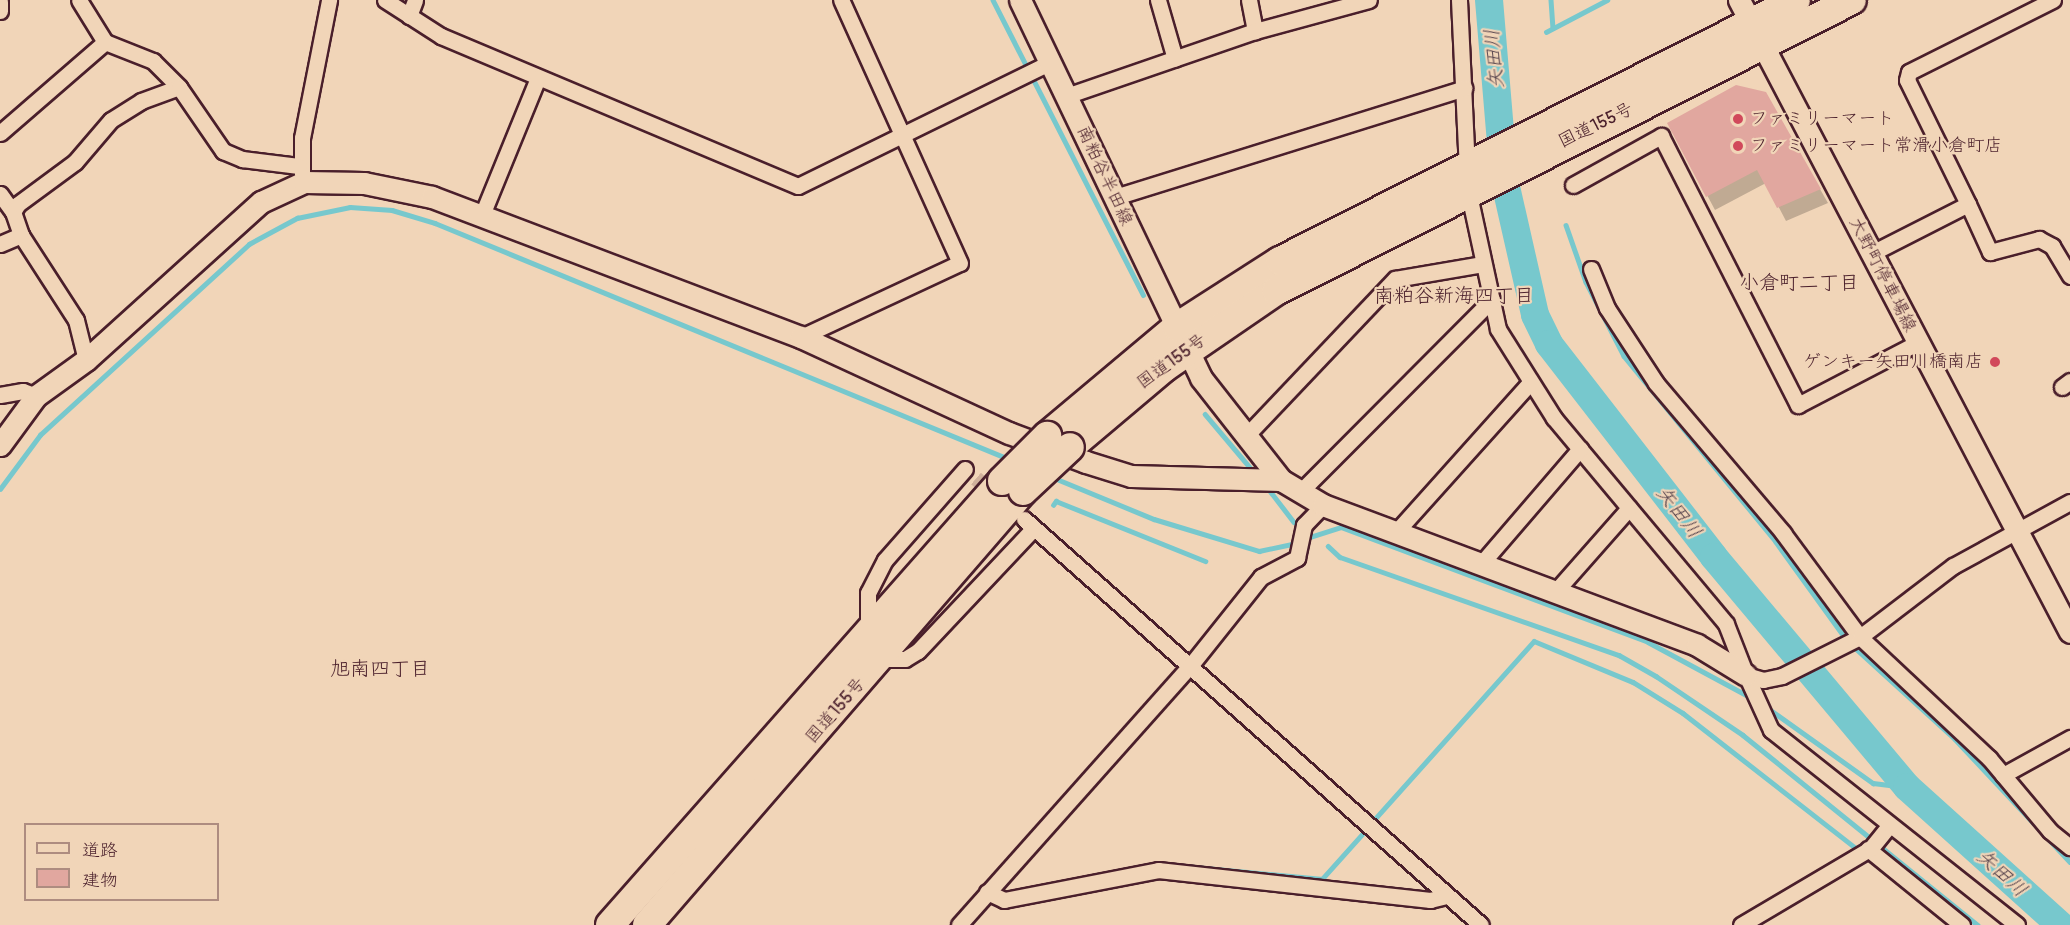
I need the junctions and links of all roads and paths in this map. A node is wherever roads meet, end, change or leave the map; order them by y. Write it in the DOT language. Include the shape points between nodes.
graph roads {
  1 [pos="79,0"];
  2 [pos="329,0"];
  3 [pos="385,0"];
  4 [pos="415,0"];
  5 [pos="841,0"];
  6 [pos="1020,0"];
  7 [pos="1158,0"];
  8 [pos="1249,0"];
  9 [pos="1369,0"];
  10 [pos="1459,0"];
  11 [pos="1796,0"];
  12 [pos="1852,0"];
  13 [pos="2053,0"];
  14 [pos="0,3"];
  15 [pos="1337,4"];
  16 [pos="0,10"];
  17 [pos="409,16"];
  18 [pos="1751,22"];
  19 [pos="1255,31"];
  20 [pos="105,42"];
  21 [pos="1174,59"];
  22 [pos="1049,63"];
  23 [pos="538,78"];
  24 [pos="179,87"];
  25 [pos="1464,88"];
  26 [pos="1066,96"];
  27 [pos="0,133"];
  28 [pos="901,138"];
  29 [pos="302,174"];
  30 [pos="1473,174"];
  31 [pos="1574,185"];
  32 [pos="0,194"];
  33 [pos="1115,197"];
  34 [pos="1968,204"];
  35 [pos="13,212"];
  36 [pos="482,215"];
  37 [pos="21,235"];
  38 [pos="0,244"];
  39 [pos="1870,254"];
  40 [pos="1483,264"];
  41 [pos="1591,269"];
  42 [pos="2070,276"];
  43 [pos="1492,299"];
  44 [pos="801,337"];
  45 [pos="1183,339"];
  46 [pos="1917,343"];
  47 [pos="86,360"];
  48 [pos="1529,384"];
  49 [pos="0,395"];
  50 [pos="36,396"];
  51 [pos="1245,437"];
  52 [pos="0,445"];
  53 [pos="1580,449"];
  54 [pos="965,470"];
  55 [pos="1281,480"];
  56 [pos="1012,486"];
  57 [pos="1300,492"];
  58 [pos="2070,502"];
  59 [pos="1323,505"];
  60 [pos="1629,508"];
  61 [pos="2015,527"];
  62 [pos="1396,532"];
  63 [pos="1481,564"];
  64 [pos="1555,592"];
  65 [pos="868,628"];
  66 [pos="2070,632"];
  67 [pos="1857,638"];
  68 [pos="881,659"];
  69 [pos="1190,666"];
  70 [pos="1746,675"];
  71 [pos="2070,738"];
  72 [pos="2003,775"];
  73 [pos="1886,830"];
  74 [pos="2070,847"];
  75 [pos="1870,849"];
  76 [pos="987,892"];
  77 [pos="1446,896"];
  78 [pos="610,925"];
  79 [pos="647,925"];
  80 [pos="959,925"];
  81 [pos="1481,925"];
  82 [pos="1741,925"];
  83 [pos="1962,925"];
  84 [pos="2017,925"];
  1 -- 20 [label="street"];
  2 -- 29 [label="street"];
  3 -- 17 [label="street"];
  4 -- 17 [label="street"];
  5 -- 28 [label="street"];
  6 -- 22 [label="street, 南粕谷半田線"];
  7 -- 21 [label="street"];
  8 -- 19 [label="street"];
  9 -- 15 [label="street"];
  10 -- 25 [label="street"];
  11 -- 18 [label="highway, 国道155号"];
  12 -- 18 [label="highway, 国道155号"];
  13 -- 34 [label="street" via="1909,72"];
  14 -- 16 [label="street"];
  15 -- 19 [label="street"];
  17 -- 23 [label="street"];
  18 -- 30 [label="highway, 国道155号"];
  18 -- 39 [label="street, 大野町停車場線"];
  19 -- 21 [label="street"];
  20 -- 24 [label="street" via="153,61"];
  20 -- 27 [label="street"];
  21 -- 26 [label="street"];
  22 -- 26 [label="street, 南粕谷半田線"];
  22 -- 28 [label="street"];
  23 -- 28 [label="street" via="798,186"];
  23 -- 36 [label="street"];
  24 -- 29 [label="street" via="223,151"];
  24 -- 35 [label="street" via="125,108 75,162"];
  25 -- 30 [label="street"];
  25 -- 33 [label="street"];
  26 -- 33 [label="street, 南粕谷半田線"];
  28 -- 44 [label="street" via="960,263"];
  29 -- 36 [label="street" via="399,188"];
  29 -- 47 [label="street" via="217,237"];
  30 -- 40 [label="street"];
  30 -- 45 [label="highway, 国道155号" via="1276,291"];
  31 -- 46 [label="street" via="1660,136 1798,405"];
  32 -- 35 [label="street"];
  33 -- 45 [label="street, 南粕谷半田線"];
  34 -- 39 [label="street"];
  34 -- 42 [label="street" via="1990,252 2039,239 2052,246"];
  35 -- 37 [label="street"];
  36 -- 44 [label="street"];
  37 -- 38 [label="street"];
  37 -- 47 [label="street" via="76,320"];
  39 -- 46 [label="street, 大野町停車場線"];
  40 -- 43 [label="street"];
  40 -- 51 [label="street" via="1395,279"];
  41 -- 67 [label="street" via="1611,315 1656,383 1783,533"];
  43 -- 48 [label="street" via="1505,345"];
  43 -- 57 [label="street"];
  44 -- 55 [label="street" via="1009,433 1131,476"];
  45 -- 51 [label="street, 南粕谷半田線" via="1201,378"];
  45 -- 56 [label="highway, 国道155号, bridge"];
  46 -- 61 [label="street, 大野町停車場線"];
  47 -- 50 [label="street"];
  48 -- 53 [label="street"];
  48 -- 62 [label="street"];
  49 -- 50 [label="street" via="23,391"];
  50 -- 52 [label="street"];
  51 -- 55 [label="street, 南粕谷半田線"];
  53 -- 60 [label="street"];
  53 -- 63 [label="street"];
  54 -- 65 [label="street" via="885,560 868,593"];
  55 -- 57 [label="street"];
  56 -- 65 [label="highway, 国道155号"];
  56 -- 68 [label="highway, 国道155号"];
  57 -- 59 [label="street"];
  58 -- 61 [label="street"];
  59 -- 62 [label="street"];
  59 -- 69 [label="street" via="1304,525 1297,558 1261,578"];
  60 -- 64 [label="street"];
  60 -- 70 [label="street" via="1726,624"];
  61 -- 66 [label="street, 大野町停車場線"];
  61 -- 67 [label="street" via="1953,566"];
  62 -- 63 [label="street"];
  63 -- 64 [label="street"];
  64 -- 70 [label="street" via="1697,645"];
  65 -- 78 [label="highway, 国道155号"];
  67 -- 70 [label="street" via="1782,676 1763,680"];
  67 -- 72 [label="street"];
  68 -- 69 [label="street" via="905,659 926,645 1029,524"];
  68 -- 79 [label="highway, 国道155号"];
  69 -- 76 [label="street"];
  69 -- 77 [label="street"];
  70 -- 73 [label="street" via="1771,730"];
  71 -- 72 [label="street"];
  72 -- 74 [label="street" via="2050,831"];
  73 -- 75 [label="street"];
  73 -- 84 [label="street"];
  75 -- 82 [label="street"];
  75 -- 83 [label="street"];
  76 -- 77 [label="street" via="1004,900 1158,870 1430,900"];
  76 -- 80 [label="street"];
  77 -- 81 [label="street"];
}
